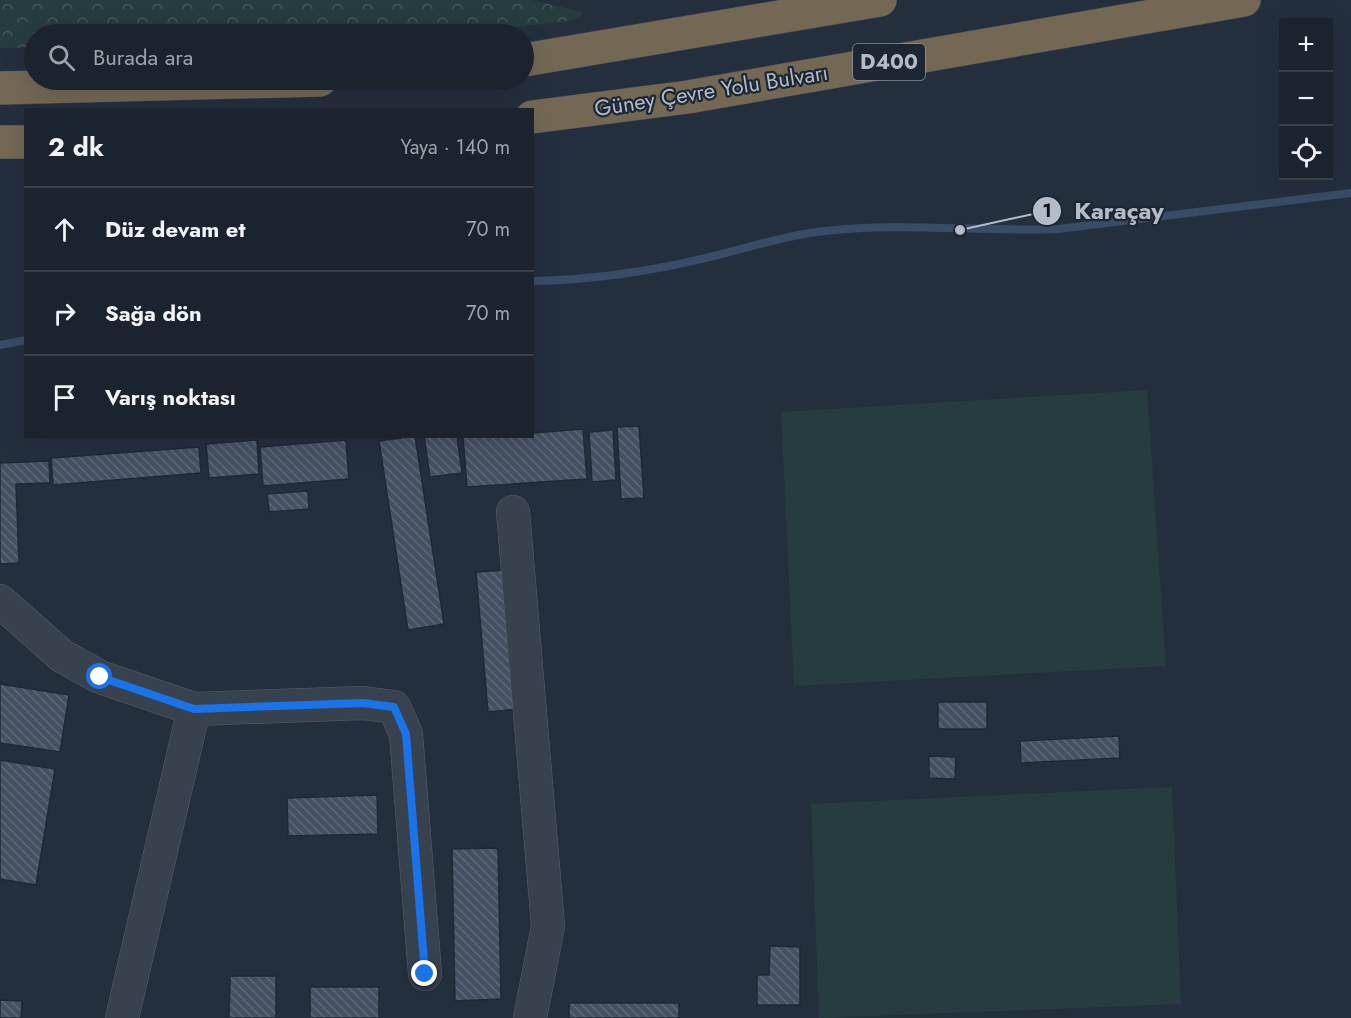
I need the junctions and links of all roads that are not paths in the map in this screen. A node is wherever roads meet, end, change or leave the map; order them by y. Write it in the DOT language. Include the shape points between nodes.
graph roads {
  1 [pos="880,0"];
  2 [pos="1244,0"];
  3 [pos="534,58"];
  4 [pos="24,87"];
  5 [pos="0,88"];
  6 [pos="534,117"];
  7 [pos="24,141"];
  8 [pos="0,142"];
  9 [pos="513,512"];
  10 [pos="0,601"];
  11 [pos="194,709"];
  12 [pos="425,974"];
  13 [pos="122,1018"];
  14 [pos="530,1018"];
  1 -- 3 [label="highway"];
  2 -- 6 [label="highway, Güney Çevre Yolu Bulvarı / D400" via="688,97"];
  4 -- 5 [label="highway"];
  7 -- 8 [label="highway"];
  9 -- 14 [label="lane" via="548,926"];
  10 -- 11 [label="lane" via="62,656 100,677"];
  11 -- 12 [label="lane" via="363,703 394,707 406,734"];
  11 -- 13 [label="lane"];
}
